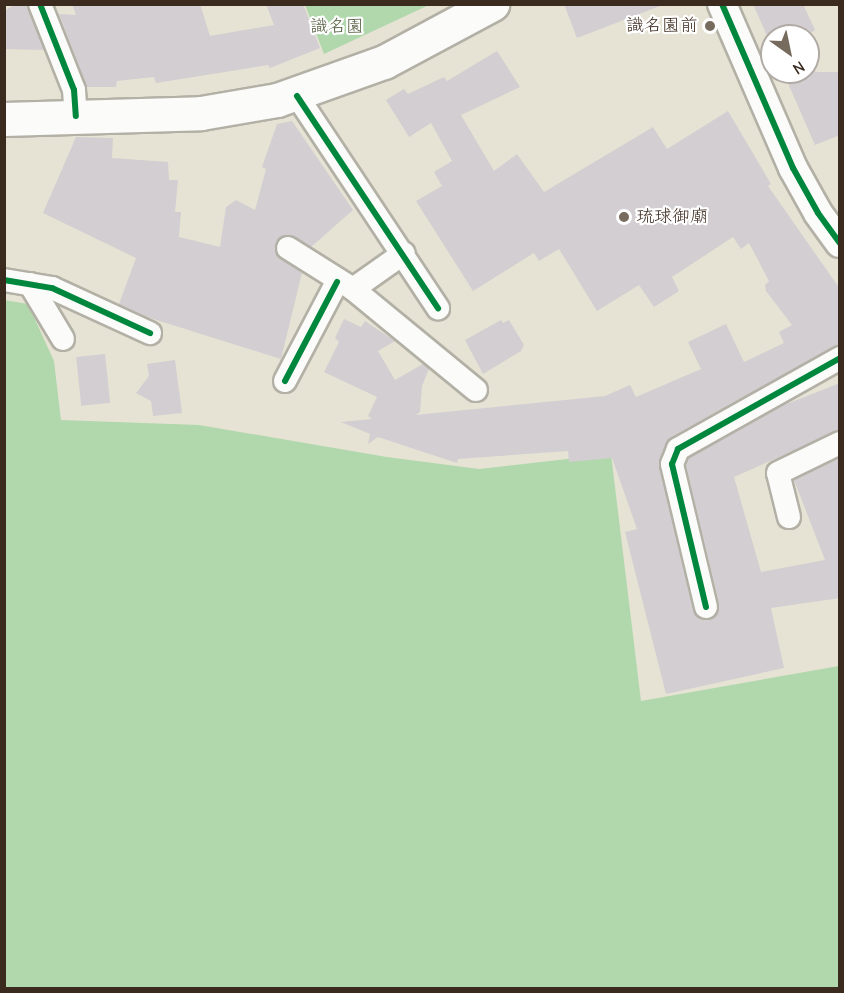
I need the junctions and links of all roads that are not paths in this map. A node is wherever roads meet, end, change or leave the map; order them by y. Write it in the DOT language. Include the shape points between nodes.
graph roads {
  1 [pos="40,4"];
  2 [pos="492,4"];
  3 [pos="722,4"];
  4 [pos="297,96"];
  5 [pos="76,116"];
  6 [pos="4,119"];
  7 [pos="840,243"];
  8 [pos="288,248"];
  9 [pos="404,253"];
  10 [pos="4,280"];
  11 [pos="30,284"];
  12 [pos="345,286"];
  13 [pos="438,308"];
  14 [pos="150,333"];
  15 [pos="63,339"];
  16 [pos="840,358"];
  17 [pos="285,381"];
  18 [pos="476,390"];
  19 [pos="840,443"];
  20 [pos="789,517"];
  21 [pos="706,607"];
  1 -- 5 [label="street" via="74,90"];
  2 -- 4 [label="main road" via="384,62"];
  3 -- 7 [label="street" via="793,168"];
  4 -- 5 [label="main road" via="201,113"];
  4 -- 9 [label="street"];
  5 -- 6 [label="main road"];
  8 -- 12 [label="street"];
  9 -- 12 [label="street"];
  9 -- 13 [label="street"];
  10 -- 11 [label="street"];
  11 -- 14 [label="street" via="52,288"];
  11 -- 15 [label="street"];
  12 -- 17 [label="street"];
  12 -- 18 [label="street"];
  16 -- 21 [label="street" via="678,449 672,464"];
  19 -- 20 [label="street" via="778,474"];
}
